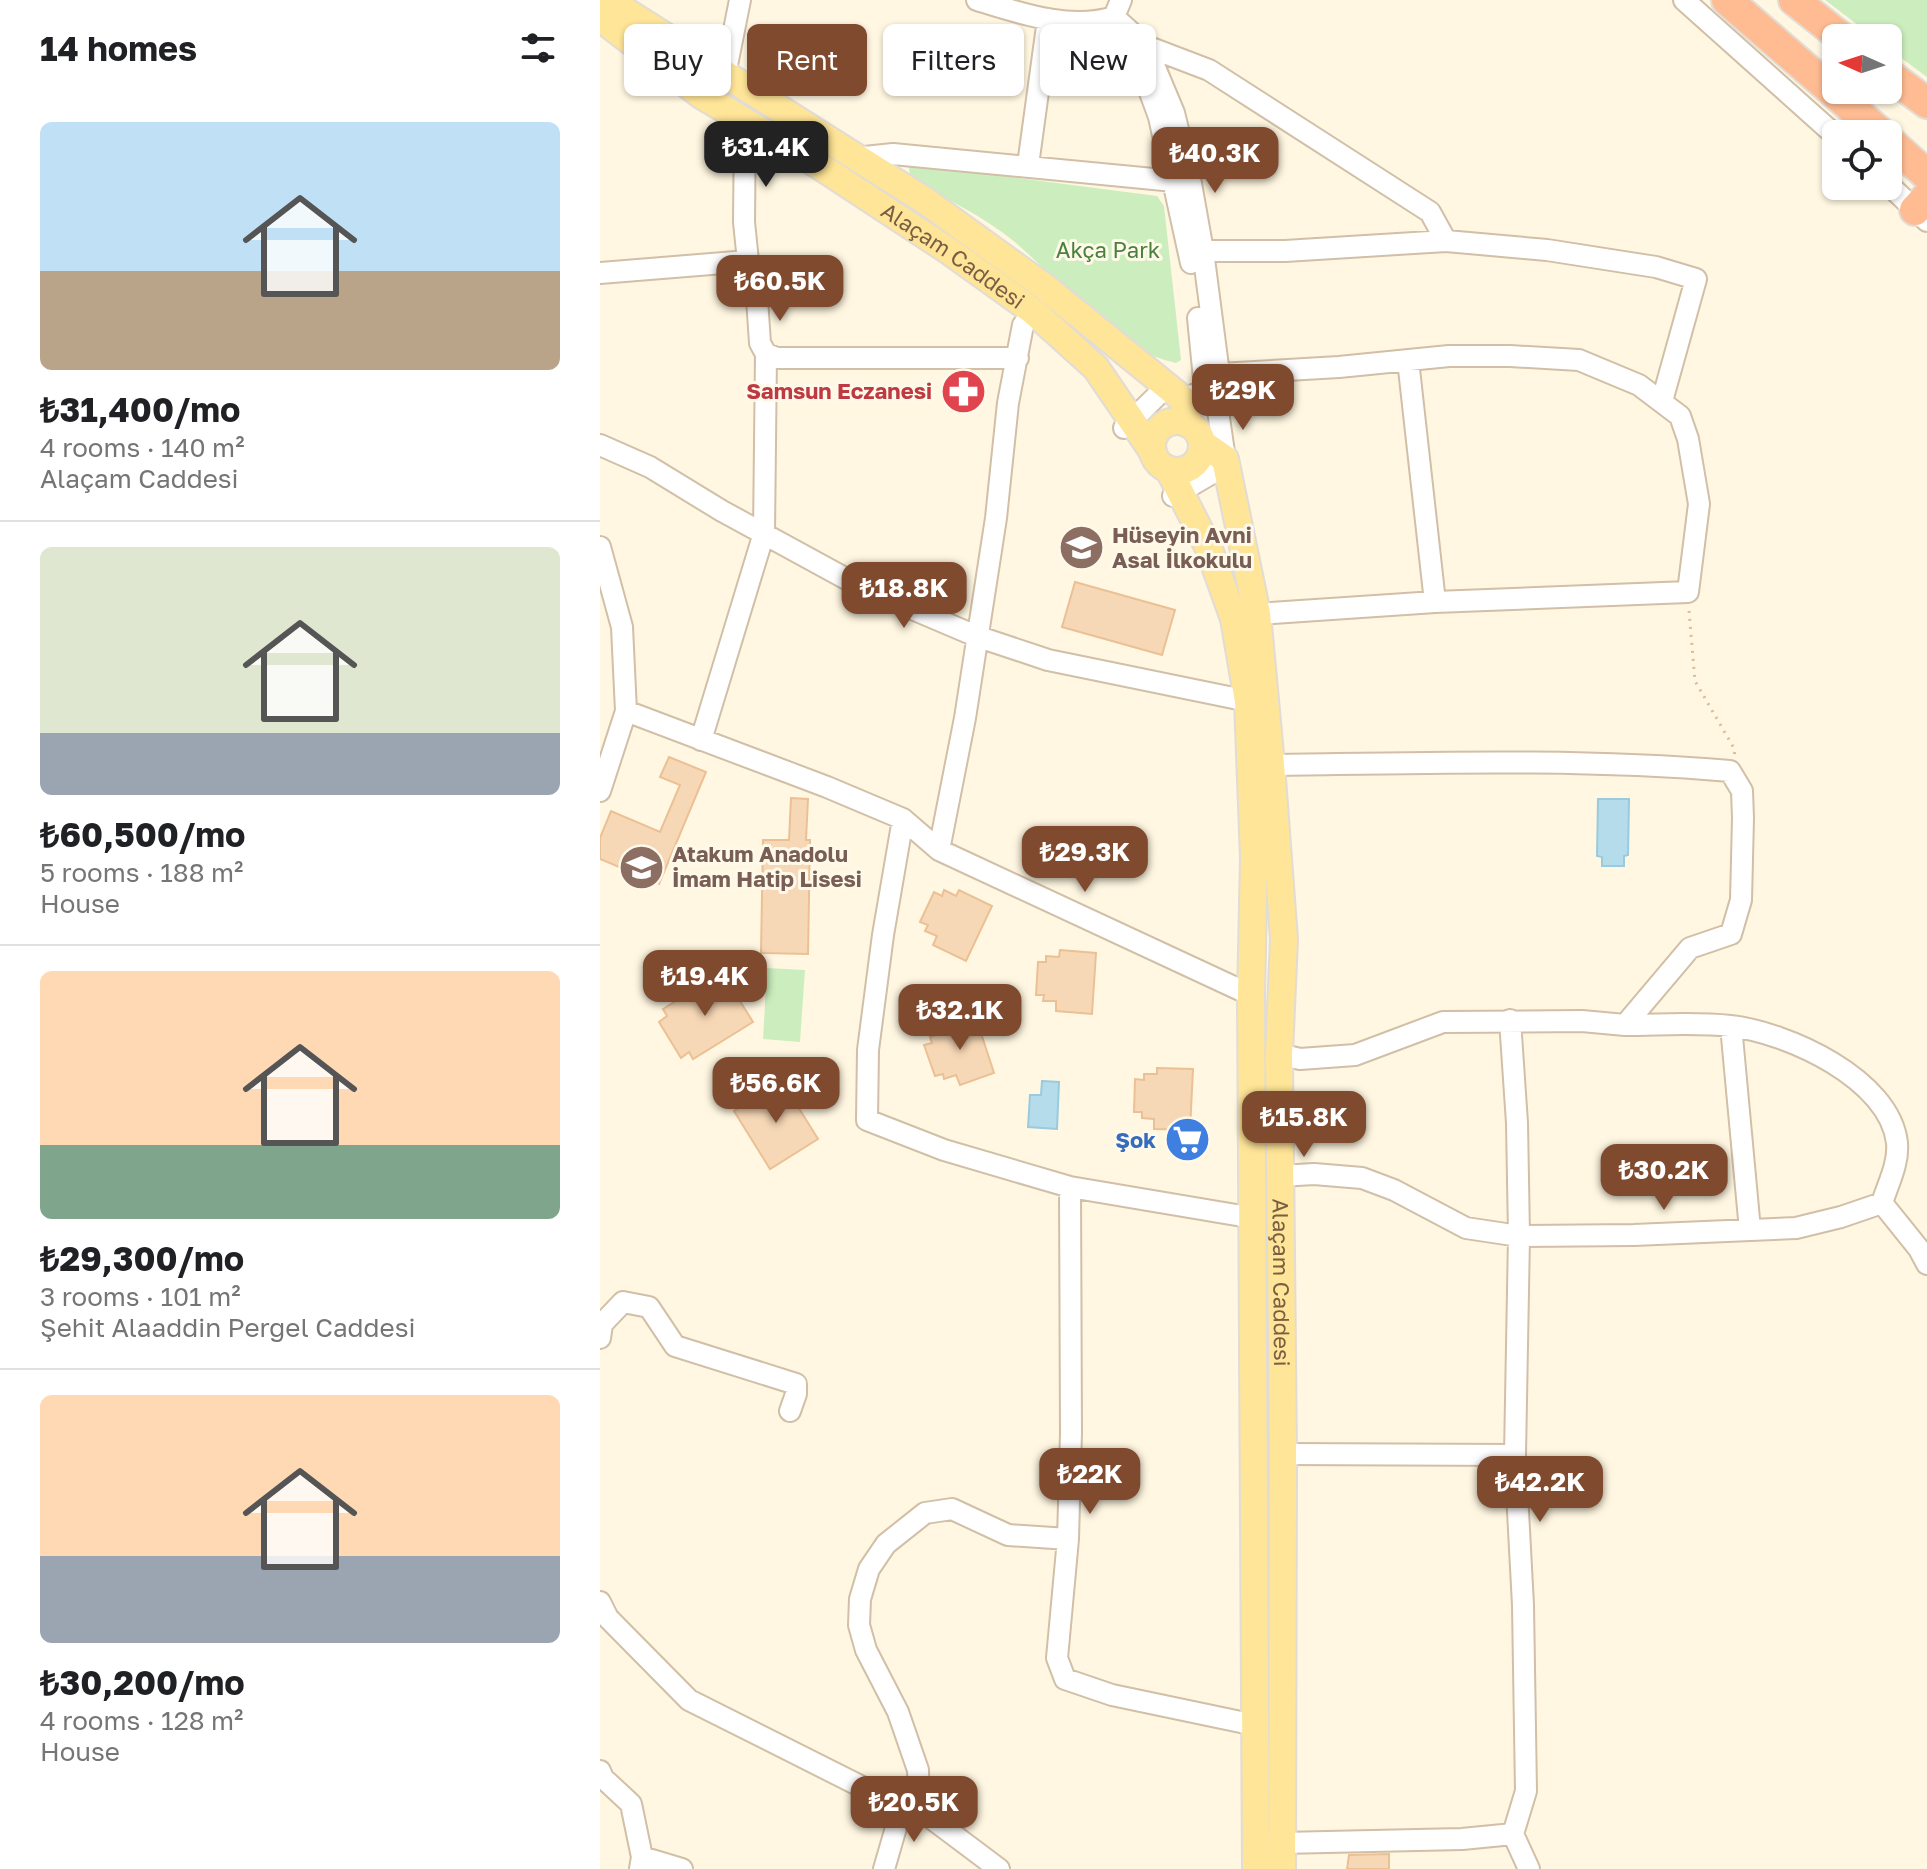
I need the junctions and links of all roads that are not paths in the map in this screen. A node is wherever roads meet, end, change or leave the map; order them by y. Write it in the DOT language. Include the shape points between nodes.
graph roads {
  1 [pos="608,0"];
  2 [pos="740,0"];
  3 [pos="977,0"];
  4 [pos="1684,0"];
  5 [pos="1727,0"];
  6 [pos="1794,0"];
  7 [pos="1112,6"];
  8 [pos="600,18"];
  9 [pos="1048,19"];
  10 [pos="645,24"];
  11 [pos="1127,24"];
  12 [pos="1824,24"];
  13 [pos="731,45"];
  14 [pos="1156,50"];
  15 [pos="1156,70"];
  16 [pos="731,79"];
  17 [pos="1902,84"];
  18 [pos="1927,103"];
  19 [pos="745,119"];
  20 [pos="1866,120"];
  21 [pos="1822,123"];
  22 [pos="1902,153"];
  23 [pos="855,158"];
  24 [pos="1028,165"];
  25 [pos="1927,175"];
  26 [pos="1174,181"];
  27 [pos="1902,194"];
  28 [pos="1923,209"];
  29 [pos="1446,241"];
  30 [pos="1196,251"];
  31 [pos="748,261"];
  32 [pos="600,273"];
  33 [pos="1034,312"];
  34 [pos="1206,347"];
  35 [pos="766,354"];
  36 [pos="1018,358"];
  37 [pos="1408,360"];
  38 [pos="1219,374"];
  39 [pos="1662,401"];
  40 [pos="1185,413"];
  41 [pos="1128,424"];
  42 [pos="600,445"];
  43 [pos="1225,462"];
  44 [pos="1169,477"];
  45 [pos="764,533"];
  46 [pos="600,547"];
  47 [pos="1435,602"];
  48 [pos="1257,614"];
  49 [pos="976,636"];
  50 [pos="1248,701"];
  51 [pos="626,711"];
  52 [pos="701,740"];
  53 [pos="605,760"];
  54 [pos="1271,765"];
  55 [pos="600,791"];
  56 [pos="903,819"];
  57 [pos="939,850"];
  58 [pos="1251,995"];
  59 [pos="1510,1020"];
  60 [pos="1625,1025"];
  61 [pos="1731,1026"];
  62 [pos="1279,1054"];
  63 [pos="1280,1176"];
  64 [pos="1070,1187"];
  65 [pos="1882,1203"];
  66 [pos="1254,1218"];
  67 [pos="1750,1230"];
  68 [pos="1519,1236"];
  69 [pos="1927,1264"];
  70 [pos="600,1338"];
  71 [pos="790,1411"];
  72 [pos="1283,1454"];
  73 [pos="1515,1455"];
  74 [pos="1068,1539"];
  75 [pos="600,1602"];
  76 [pos="1255,1725"];
  77 [pos="600,1771"];
  78 [pos="911,1808"];
  79 [pos="1513,1834"];
  80 [pos="1282,1856"];
  81 [pos="641,1863"];
  82 [pos="682,1869"];
  83 [pos="884,1869"];
  84 [pos="999,1869"];
  85 [pos="1256,1869"];
  86 [pos="1529,1869"];
  1 -- 10 [label="main road, Alaçam Caddesi"];
  2 -- 13 [label="street"];
  3 -- 9 [label="street"];
  4 -- 21 [label="street"];
  5 -- 20 [label="highway"];
  6 -- 12 [label="highway"];
  7 -- 9 [label="street" via="1092,24"];
  7 -- 11 [label="street"];
  7 -- 26 [label="street" via="1159,117"];
  8 -- 19 [label="main road, Alaçam Caddesi" via="701,95"];
  9 -- 24 [label="street"];
  14 -- 29 [label="street" via="1209,70 1430,212"];
  15 -- 30 [label="street" via="1174,113 1190,178"];
  16 -- 23 [label="main road, Alaçam Caddesi"];
  17 -- 18 [label="highway"];
  19 -- 31 [label="street"];
  19 -- 33 [label="main road, Alaçam Caddesi"];
  22 -- 25 [label="highway"];
  23 -- 24 [label="street" via="893,154"];
  23 -- 40 [label="main road, Alaçam Caddesi" via="1011,262"];
  24 -- 26 [label="street"];
  26 -- 30 [label="street"];
  27 -- 28 [label="street"];
  29 -- 30 [label="street"];
  29 -- 39 [label="street" via="1547,250 1656,267 1696,279"];
  30 -- 34 [label="street"];
  31 -- 32 [label="street"];
  31 -- 35 [label="street"];
  33 -- 36 [label="street" via="1023,325"];
  33 -- 41 [label="main road, Alaçam Caddesi" via="1096,368"];
  34 -- 38 [label="street"];
  34 -- 40 [label="street" via="1205,389"];
  35 -- 36 [label="street"];
  35 -- 45 [label="street"];
  36 -- 49 [label="street"];
  37 -- 38 [label="street"];
  37 -- 39 [label="street" via="1579,360 1639,385"];
  37 -- 47 [label="street"];
  38 -- 43 [label="street"];
  39 -- 47 [label="street" via="1680,416 1699,504 1688,592"];
  40 -- 41 [label="street"];
  40 -- 43 [label="main road, Alaçam Caddesi"];
  40 -- 44 [label="main road" via="1198,459"];
  40 -- 44 [label="main road" via="1154,436"];
  41 -- 44 [label="main road, Alaçam Caddesi"];
  42 -- 45 [label="street" via="650,467"];
  43 -- 44 [label="street"];
  43 -- 48 [label="main road, Alaçam Caddesi"];
  44 -- 50 [label="main road, Alaçam Caddesi" via="1209,549 1234,619"];
  45 -- 49 [label="street" via="863,588"];
  45 -- 52 [label="street"];
  46 -- 51 [label="street" via="622,627"];
  47 -- 48 [label="street"];
  48 -- 54 [label="main road, Alaçam Caddesi"];
  49 -- 50 [label="street" via="1048,660"];
  49 -- 57 [label="street"];
  50 -- 58 [label="main road, Alaçam Caddesi" via="1254,858"];
  51 -- 52 [label="street"];
  51 -- 53 [label="street"];
  52 -- 56 [label="street"];
  53 -- 55 [label="street"];
  54 -- 60 [label="street" via="1481,763 1730,771 1742,791 1743,818 1741,900 1731,934 1690,948"];
  54 -- 62 [label="main road, Alaçam Caddesi" via="1284,939"];
  56 -- 57 [label="street"];
  56 -- 64 [label="street" via="868,1050 867,1120 944,1150"];
  57 -- 58 [label="street"];
  58 -- 66 [label="main road, Alaçam Caddesi"];
  59 -- 60 [label="street"];
  59 -- 62 [label="street" via="1443,1022 1355,1055 1300,1059"];
  59 -- 68 [label="street"];
  60 -- 61 [label="street"];
  61 -- 65 [label="street" via="1788,1039 1844,1071 1878,1099 1892,1121 1897,1143"];
  61 -- 67 [label="street"];
  62 -- 63 [label="main road, Alaçam Caddesi"];
  63 -- 68 [label="street" via="1362,1178 1466,1228"];
  63 -- 72 [label="main road, Alaçam Caddesi"];
  64 -- 66 [label="street"];
  64 -- 74 [label="street"];
  65 -- 67 [label="street" via="1796,1228"];
  65 -- 69 [label="street"];
  66 -- 76 [label="main road, Alaçam Caddesi"];
  67 -- 68 [label="street"];
  68 -- 73 [label="street"];
  70 -- 71 [label="street" via="602,1324 623,1302 649,1307 675,1346 796,1384"];
  72 -- 73 [label="street"];
  72 -- 80 [label="main road, Alaçam Caddesi"];
  73 -- 79 [label="street" via="1526,1791"];
  74 -- 76 [label="street" via="1057,1658 1065,1679 1112,1695"];
  74 -- 78 [label="street" via="1008,1535 952,1509 925,1513 886,1544 869,1569 859,1625 918,1770"];
  75 -- 78 [label="street" via="608,1618 689,1700"];
  76 -- 85 [label="main road, Alaçam Caddesi"];
  77 -- 81 [label="street" via="631,1804"];
  78 -- 83 [label="street"];
  78 -- 84 [label="street"];
  79 -- 80 [label="street"];
  79 -- 86 [label="street"];
  81 -- 82 [label="street"];
}
